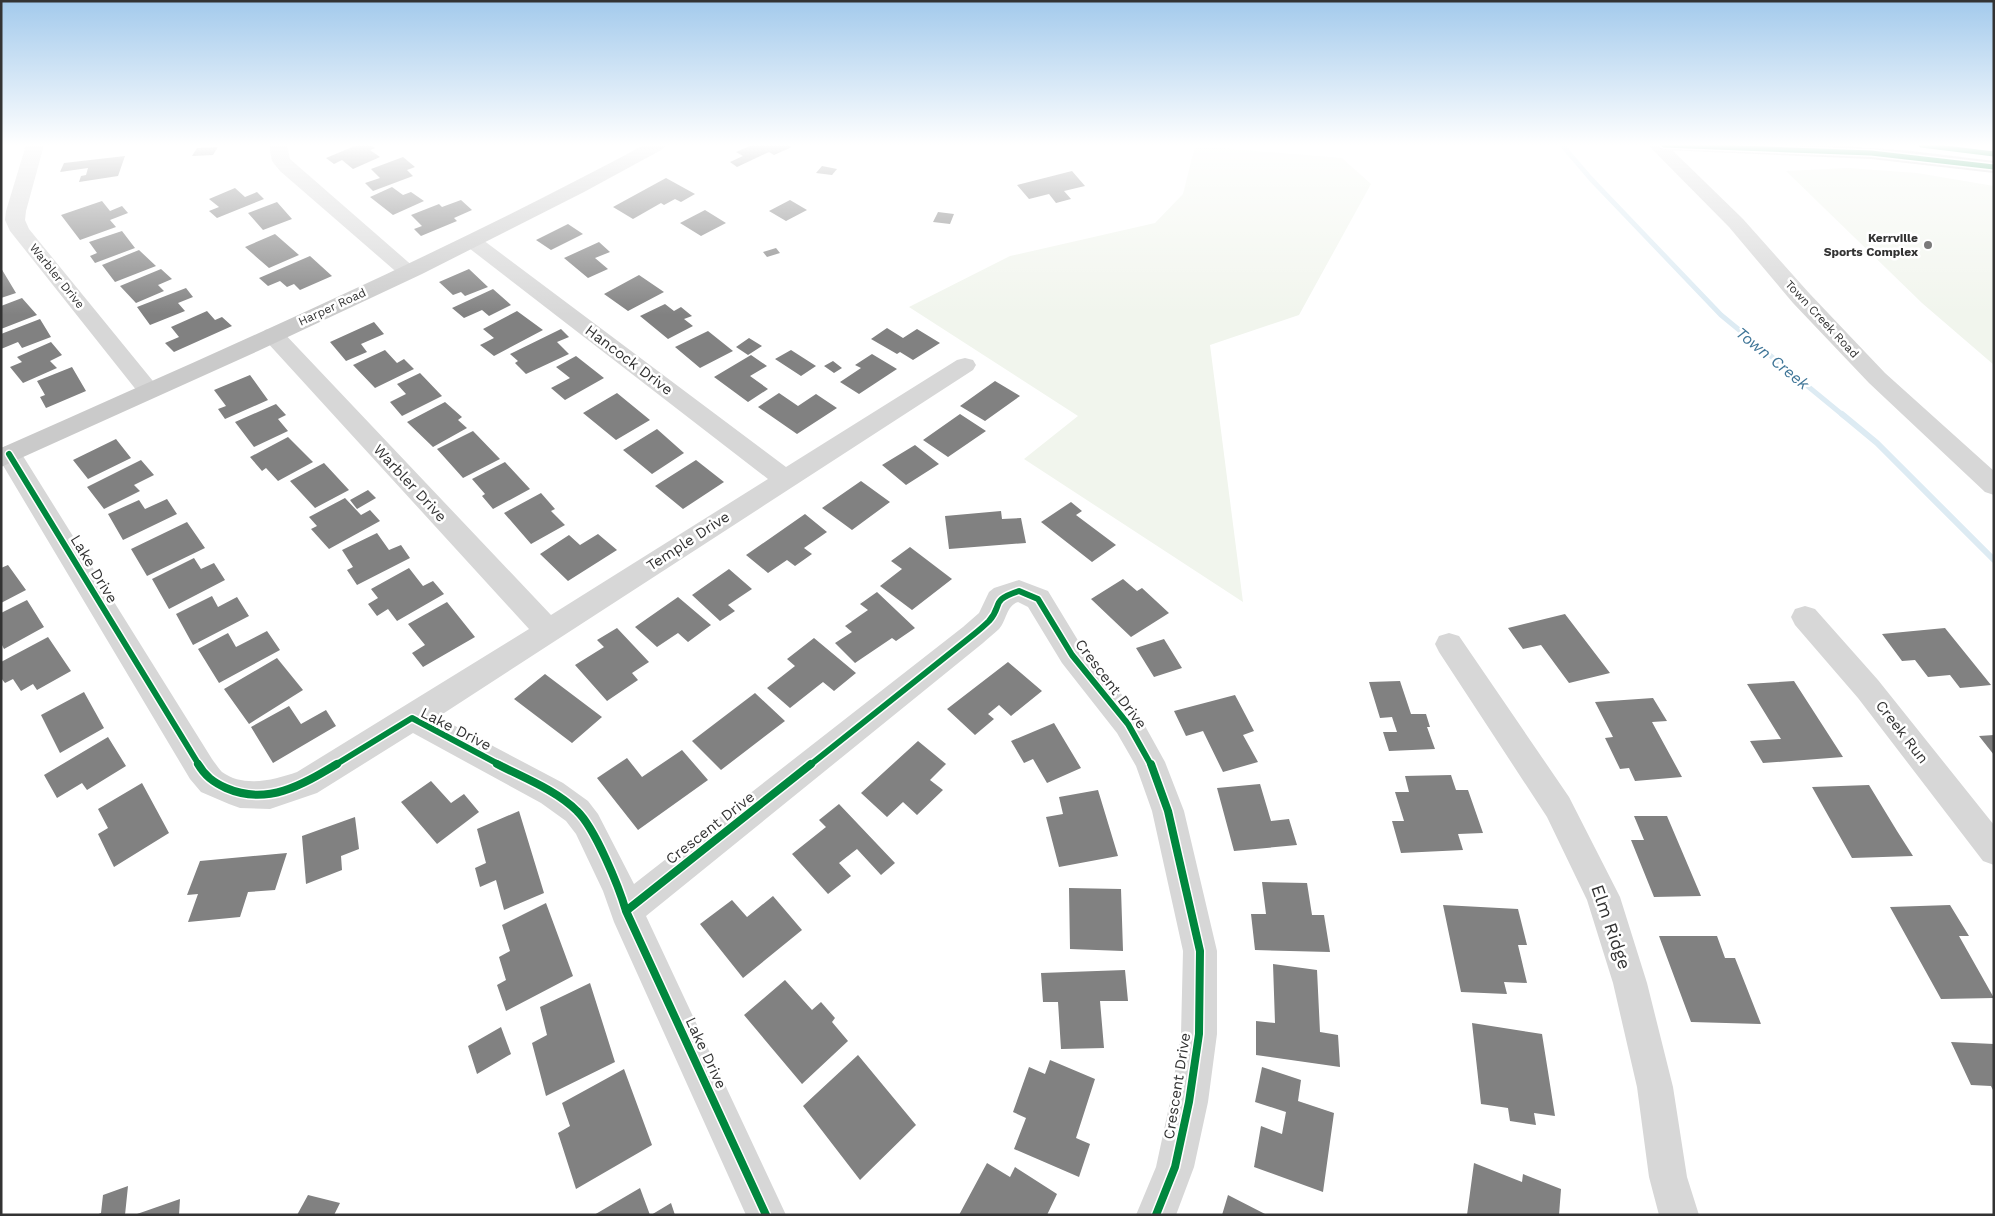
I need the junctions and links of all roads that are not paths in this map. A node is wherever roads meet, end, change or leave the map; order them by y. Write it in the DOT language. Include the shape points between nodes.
graph roads {
  1 [pos="17,202"];
  2 [pos="327,202"];
  3 [pos="548,202"];
  4 [pos="1715,202"];
  5 [pos="8,222"];
  6 [pos="472,241"];
  7 [pos="408,272"];
  8 [pos="273,335"];
  9 [pos="965,365"];
  10 [pos="149,391"];
  11 [pos="5,456"];
  12 [pos="785,479"];
  13 [pos="1994,486"];
  14 [pos="1805,617"];
  15 [pos="548,631"];
  16 [pos="1449,644"];
  17 [pos="412,718"];
  18 [pos="1994,850"];
  19 [pos="626,911"];
  20 [pos="766,1215"];
  21 [pos="1156,1215"];
  22 [pos="1679,1215"];
  1 -- 5 [label="street, Warbler Drive"];
  2 -- 7 [label="street"];
  3 -- 6 [label="main road, Harper Road"];
  4 -- 13 [label="street, Town Creek Road" via="1863,364"];
  5 -- 10 [label="street, Warbler Drive" via="20,231"];
  6 -- 7 [label="main road, Harper Road"];
  6 -- 12 [label="street, Hancock Drive"];
  7 -- 8 [label="main road, Harper Road"];
  8 -- 10 [label="main road, Harper Road"];
  8 -- 15 [label="street, Warbler Drive"];
  9 -- 12 [label="street, Temple Drive"];
  10 -- 11 [label="main road, Harper Road"];
  11 -- 17 [label="street, Lake Drive" via="212,782 240,794 270,795 306,783"];
  12 -- 15 [label="street, Temple Drive"];
  14 -- 18 [label="street, Creek Run" via="1868,688"];
  15 -- 17 [label="street, Temple Drive"];
  16 -- 22 [label="street, Elm Ridge" via="1558,807 1603,897 1642,1030 1655,1087 1668,1177"];
  17 -- 19 [label="street, Lake Drive" via="552,793 577,811 587,824 619,888"];
  19 -- 20 [label="street, Lake Drive"];
  19 -- 21 [label="street, Crescent Drive" via="973,635 990,620 1004,596 1019,592 1038,599 1072,655 1128,724 1150,762 1168,811 1200,951 1199,1034 1189,1102 1175,1166"];
}
